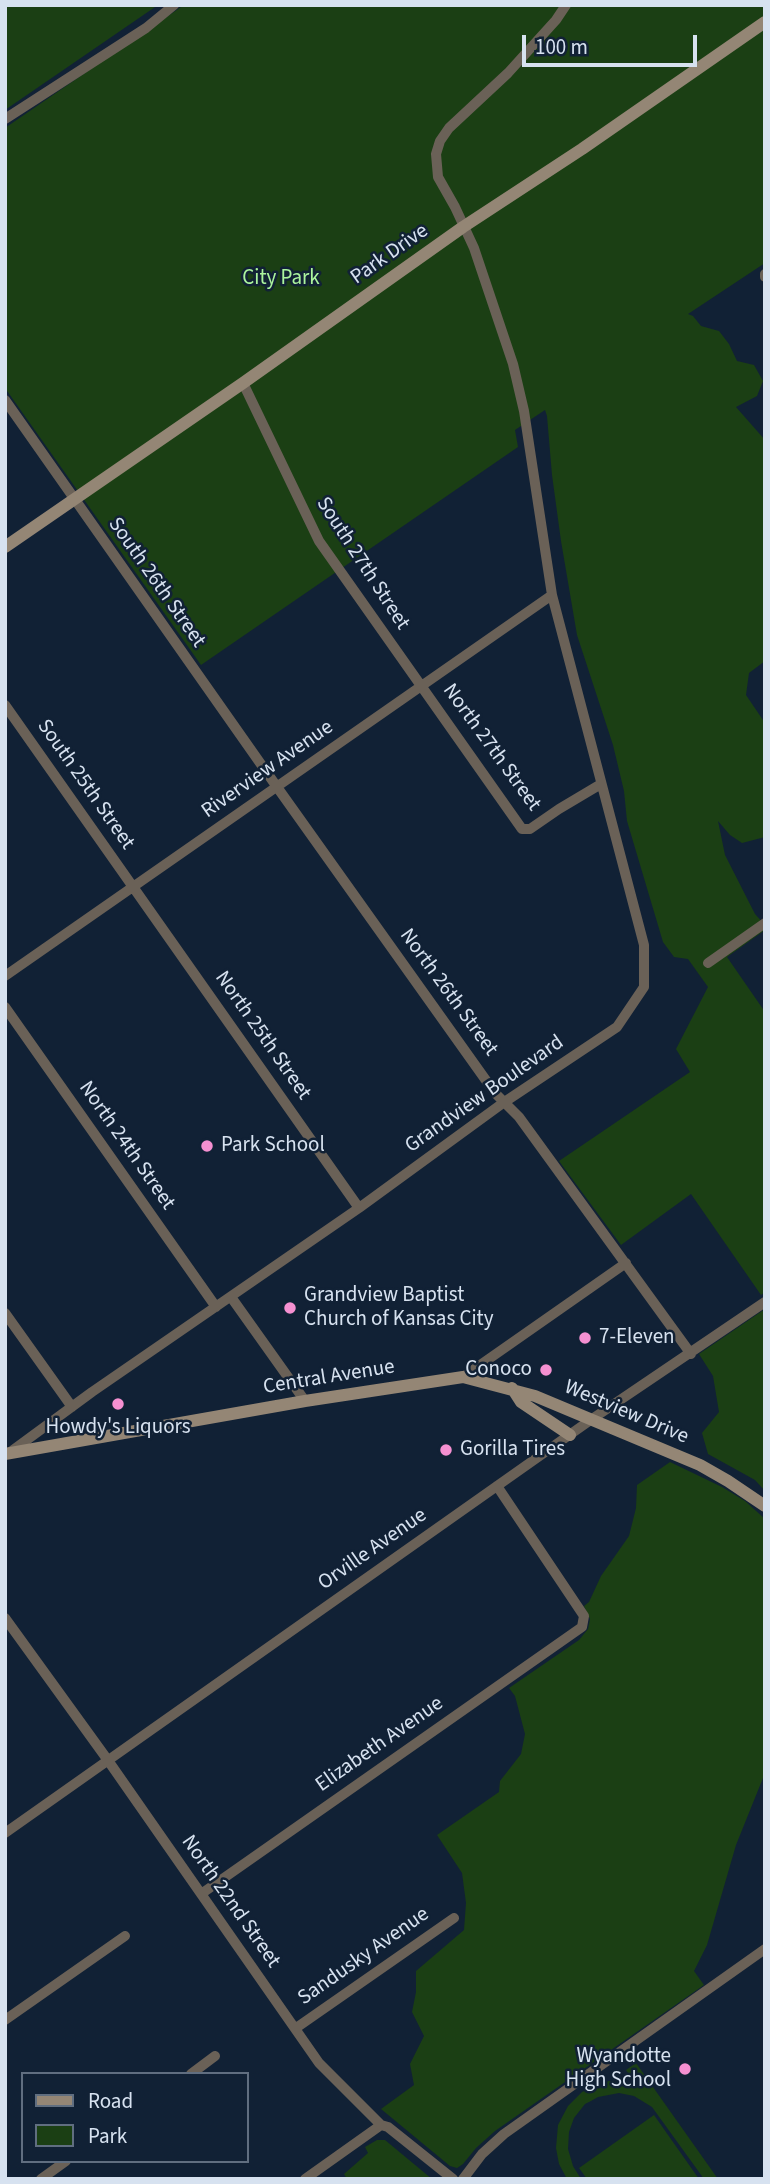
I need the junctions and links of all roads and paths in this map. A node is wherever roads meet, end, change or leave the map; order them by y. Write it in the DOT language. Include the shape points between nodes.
graph roads {
  1 [pos="174,5"];
  2 [pos="566,5"];
  3 [pos="765,22"];
  4 [pos="5,119"];
  5 [pos="463,227"];
  6 [pos="243,383"];
  7 [pos="5,401"];
  8 [pos="75,498"];
  9 [pos="5,547"];
  10 [pos="552,595"];
  11 [pos="422,686"];
  12 [pos="5,705"];
  13 [pos="601,784"];
  14 [pos="277,787"];
  15 [pos="133,887"];
  16 [pos="765,923"];
  17 [pos="708,963"];
  18 [pos="5,976"];
  19 [pos="5,1007"];
  20 [pos="503,1103"];
  21 [pos="359,1208"];
  22 [pos="626,1263"];
  23 [pos="231,1297"];
  24 [pos="765,1302"];
  25 [pos="216,1307"];
  26 [pos="5,1313"];
  27 [pos="691,1354"];
  28 [pos="463,1377"];
  29 [pos="512,1388"];
  30 [pos="305,1401"];
  31 [pos="72,1407"];
  32 [pos="592,1419"];
  33 [pos="570,1435"];
  34 [pos="6,1454"];
  35 [pos="497,1486"];
  36 [pos="765,1507"];
  37 [pos="5,1618"];
  38 [pos="107,1759"];
  39 [pos="5,1833"];
  40 [pos="201,1894"];
  41 [pos="454,1917"];
  42 [pos="125,1936"];
  43 [pos="765,1950"];
  44 [pos="5,2020"];
  45 [pos="296,2028"];
  46 [pos="215,2056"];
  47 [pos="194,2072"];
  48 [pos="381,2125"];
  49 [pos="63,2163"];
  50 [pos="41,2179"];
  51 [pos="305,2179"];
  52 [pos="453,2179"];
  53 [pos="463,2179"];
  1 -- 4 [label="street"];
  2 -- 5 [label="street, Grandview Boulevard" via="508,74 440,141 438,177"];
  3 -- 5 [label="main road, Park Drive"];
  5 -- 6 [label="main road, Park Drive"];
  5 -- 10 [label="street, Grandview Boulevard" via="513,364"];
  6 -- 8 [label="main road, Park Drive"];
  6 -- 11 [label="street, South 27th Street" via="318,541"];
  7 -- 8 [label="street, South 26th Street"];
  8 -- 9 [label="main road, Park Drive"];
  8 -- 14 [label="street, South 26th Street"];
  10 -- 11 [label="street, Riverview Avenue"];
  10 -- 13 [label="street, Grandview Boulevard"];
  11 -- 13 [label="street, North 27th Street" via="522,829 530,829"];
  11 -- 14 [label="street, Riverview Avenue"];
  12 -- 15 [label="street, South 25th Street"];
  13 -- 20 [label="street, Grandview Boulevard" via="644,945 644,987 617,1027"];
  14 -- 15 [label="street, Riverview Avenue"];
  14 -- 20 [label="street, North 26th Street"];
  15 -- 18 [label="street, Riverview Avenue"];
  15 -- 21 [label="street, North 25th Street"];
  16 -- 17 [label="street"];
  19 -- 25 [label="street, North 24th Street"];
  20 -- 21 [label="street, Grandview Boulevard"];
  20 -- 22 [label="street, North 26th Street" via="519,1117"];
  21 -- 23 [label="street, Grandview Boulevard"];
  22 -- 27 [label="street, North 26th Street"];
  22 -- 28 [label="street, Central Avenue"];
  23 -- 25 [label="street, Grandview Boulevard"];
  23 -- 30 [label="street"];
  24 -- 27 [label="street, Orville Avenue"];
  25 -- 31 [label="street, Grandview Boulevard"];
  26 -- 31 [label="street"];
  27 -- 32 [label="street, Orville Avenue"];
  28 -- 29 [label="main road, Westview Drive"];
  28 -- 30 [label="main road, Central Avenue"];
  29 -- 32 [label="main road, Westview Drive"];
  29 -- 33 [label="main road" via="521,1402"];
  30 -- 34 [label="main road, Central Avenue"];
  31 -- 34 [label="street, Grandview Boulevard"];
  32 -- 33 [label="street, Orville Avenue"];
  32 -- 36 [label="main road, Westview Drive" via="700,1465"];
  33 -- 35 [label="street, Orville Avenue"];
  35 -- 38 [label="street, Orville Avenue"];
  35 -- 40 [label="street, Elizabeth Avenue" via="584,1616 582,1627"];
  37 -- 38 [label="street, North 22nd Street"];
  38 -- 39 [label="street, Orville Avenue"];
  38 -- 40 [label="street, North 22nd Street"];
  40 -- 45 [label="street, North 22nd Street"];
  41 -- 45 [label="street, Sandusky Avenue"];
  42 -- 44 [label="street"];
  43 -- 53 [label="street" via="503,2134"];
  45 -- 48 [label="street, North 22nd Street" via="319,2063"];
  46 -- 47 [label="street"];
  48 -- 51 [label="street"];
  48 -- 52 [label="street, North 22nd Street"];
  49 -- 50 [label="street"];
}
